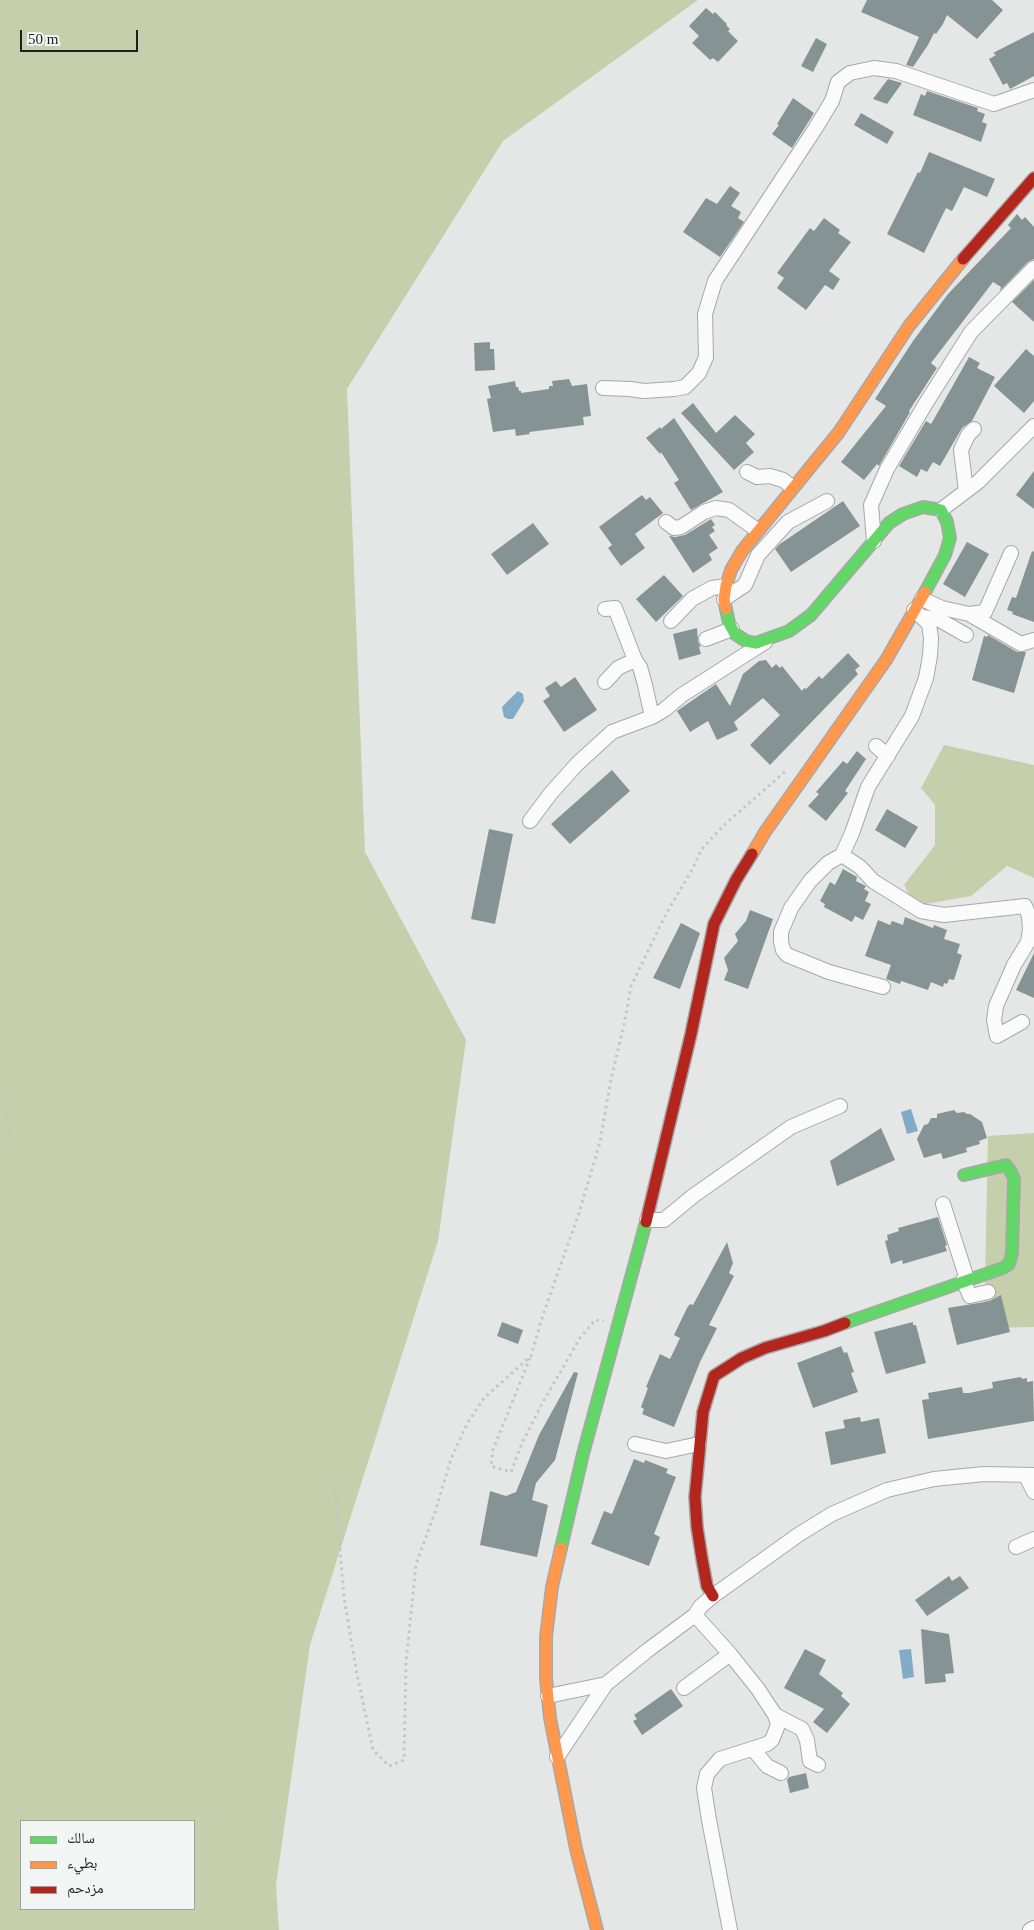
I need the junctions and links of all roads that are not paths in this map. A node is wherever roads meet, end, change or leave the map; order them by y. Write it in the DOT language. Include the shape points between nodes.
graph roads {
  1 [pos="1034,90"];
  2 [pos="1034,178"];
  3 [pos="1034,268"];
  4 [pos="603,388"];
  5 [pos="1034,426"];
  6 [pos="974,429"];
  7 [pos="747,472"];
  8 [pos="792,488"];
  9 [pos="966,492"];
  10 [pos="827,501"];
  11 [pos="941,510"];
  12 [pos="666,522"];
  13 [pos="757,530"];
  14 [pos="874,541"];
  15 [pos="1011,553"];
  16 [pos="725,593"];
  17 [pos="920,608"];
  18 [pos="605,609"];
  19 [pos="969,614"];
  20 [pos="671,621"];
  21 [pos="732,629"];
  22 [pos="779,634"];
  23 [pos="966,635"];
  24 [pos="706,639"];
  25 [pos="1034,640"];
  26 [pos="635,660"];
  27 [pos="605,682"];
  28 [pos="652,717"];
  29 [pos="876,746"];
  30 [pos="888,756"];
  31 [pos="530,821"];
  32 [pos="842,855"];
  33 [pos="884,987"];
  34 [pos="1022,1022"];
  35 [pos="840,1106"];
  36 [pos="964,1176"];
  37 [pos="943,1204"];
  38 [pos="647,1220"];
  39 [pos="965,1280"];
  40 [pos="988,1292"];
  41 [pos="635,1444"];
  42 [pos="699,1444"];
  43 [pos="1030,1476"];
  44 [pos="1034,1492"];
  45 [pos="1034,1539"];
  46 [pos="1016,1547"];
  47 [pos="713,1596"];
  48 [pos="695,1615"];
  49 [pos="730,1654"];
  50 [pos="606,1684"];
  51 [pos="684,1688"];
  52 [pos="548,1696"];
  53 [pos="775,1715"];
  54 [pos="753,1749"];
  55 [pos="557,1756"];
  56 [pos="818,1765"];
  57 [pos="781,1773"];
  58 [pos="1034,1928"];
  59 [pos="597,1930"];
  60 [pos="730,1930"];
  61 [pos="1030,1930"];
  1 -- 4 [label="street" via="994,104 896,72 874,68 850,73 838,82 832,101 815,129 714,281 706,314 706,357 699,373 685,387 674,389"];
  2 -- 8 [label="street" via="914,319 839,432"];
  3 -- 14 [label="street" via="971,332 887,469 870,505"];
  5 -- 9 [label="street"];
  6 -- 9 [label="street" via="961,450"];
  7 -- 8 [label="street" via="757,477 783,480"];
  8 -- 13 [label="street"];
  9 -- 11 [label="street"];
  10 -- 16 [label="street" via="788,522 758,555 745,585"];
  11 -- 14 [label="street" via="923,507 902,514 889,523"];
  11 -- 17 [label="street" via="950,538"];
  12 -- 13 [label="street" via="674,528 681,527 716,508 730,510"];
  13 -- 16 [label="street" via="731,570"];
  14 -- 22 [label="street" via="811,615"];
  15 -- 19 [label="street" via="985,612"];
  16 -- 20 [label="street" via="712,588 692,599"];
  16 -- 21 [label="street"];
  17 -- 19 [label="street" via="942,608"];
  17 -- 23 [label="street"];
  17 -- 30 [label="street" via="929,624 931,638 926,678 912,716"];
  17 -- 38 [label="street" via="747,861 714,924"];
  18 -- 26 [label="street" via="615,608"];
  19 -- 25 [label="street" via="1021,644"];
  21 -- 22 [label="street" via="746,641 756,642"];
  21 -- 24 [label="street"];
  22 -- 28 [label="street"];
  26 -- 27 [label="street" via="618,668"];
  26 -- 28 [label="street" via="640,667"];
  28 -- 31 [label="street" via="612,732 601,741 551,793"];
  29 -- 30 [label="street"];
  30 -- 32 [label="street" via="868,787"];
  32 -- 33 [label="street" via="828,863 810,881 791,908 781,932 783,950 796,960"];
  32 -- 34 [label="street" via="860,867 873,882 920,911 944,915 1025,906 1029,916 1028,942 996,1006 997,1036"];
  35 -- 38 [label="street" via="791,1127 664,1220"];
  36 -- 39 [label="street" via="1006,1165 1014,1179 1009,1264"];
  37 -- 39 [label="street"];
  38 -- 52 [label="street" via="583,1454 552,1587 546,1637"];
  39 -- 40 [label="street" via="970,1296"];
  39 -- 42 [label="street" via="824,1331 765,1348 729,1366 714,1376 703,1412"];
  41 -- 42 [label="street" via="666,1451"];
  42 -- 47 [label="street" via="695,1498 697,1528 707,1586"];
  43 -- 44 [label="street"];
  43 -- 47 [label="street" via="984,1474 934,1479 887,1490 832,1514"];
  45 -- 46 [label="street"];
  47 -- 48 [label="street"];
  48 -- 49 [label="street"];
  48 -- 50 [label="street"];
  49 -- 51 [label="street"];
  49 -- 53 [label="street"];
  50 -- 52 [label="street"];
  50 -- 55 [label="street"];
  52 -- 55 [label="street"];
  53 -- 54 [label="street" via="778,1725 772,1740"];
  53 -- 56 [label="street" via="802,1729 810,1761"];
  54 -- 57 [label="street" via="767,1766"];
  54 -- 60 [label="street" via="720,1759 707,1774 704,1788"];
  55 -- 59 [label="street"];
  58 -- 61 [label="street"];
}
